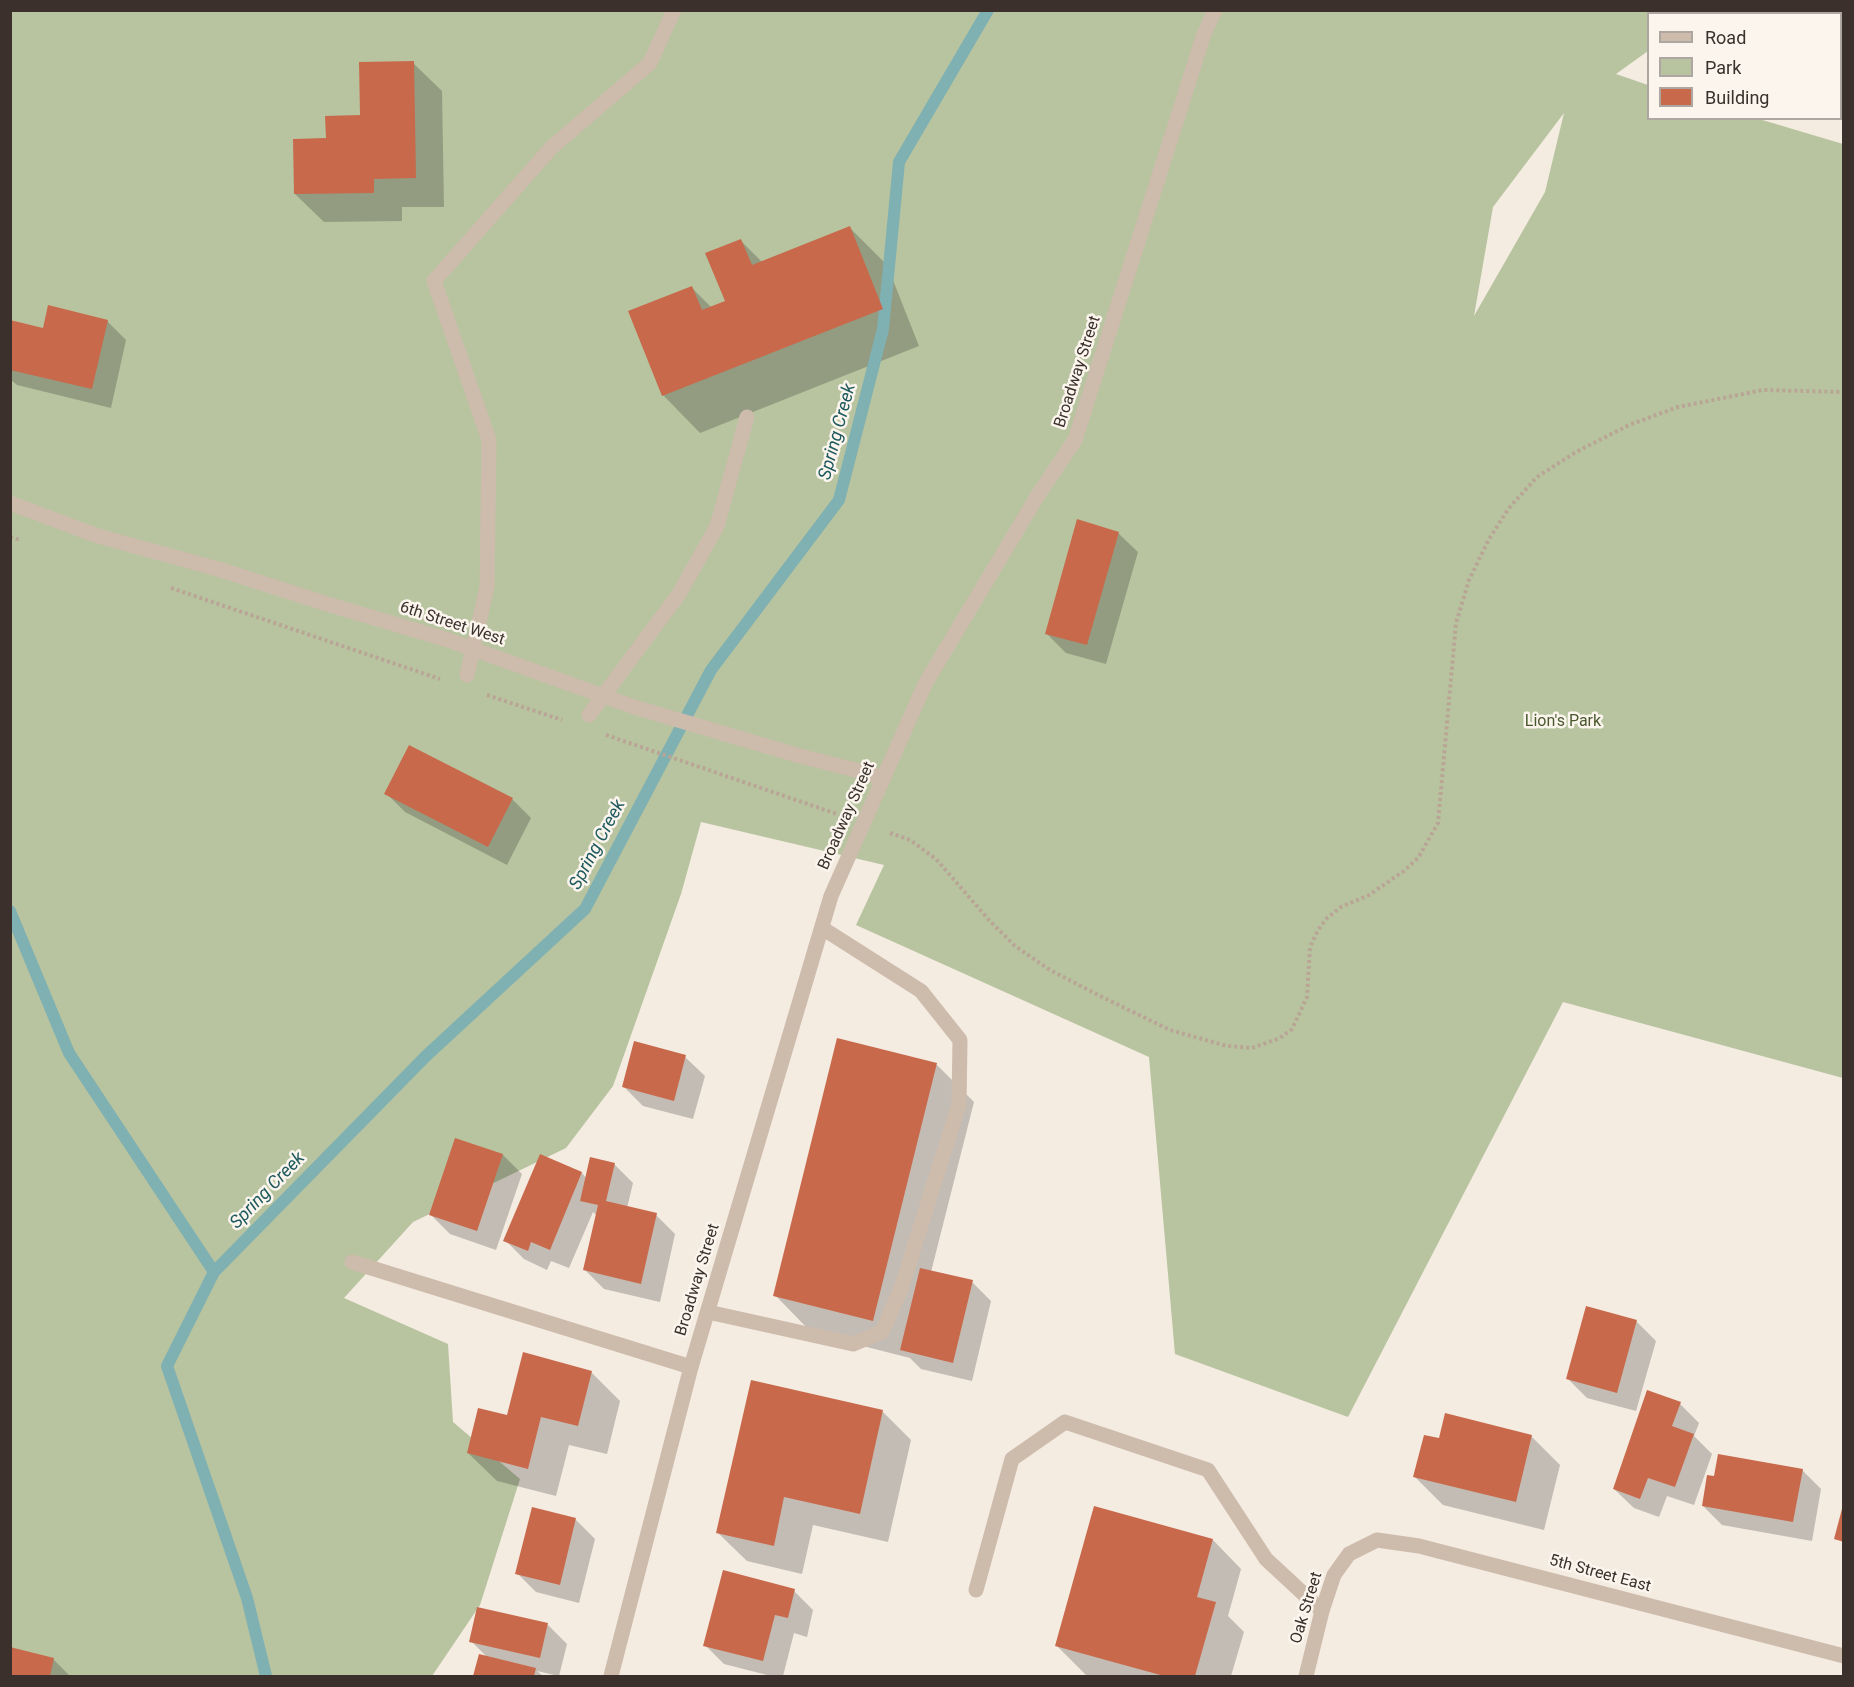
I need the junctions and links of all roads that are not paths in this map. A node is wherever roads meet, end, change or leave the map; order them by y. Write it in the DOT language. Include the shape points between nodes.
graph roads {
  1 [pos="674,10"];
  2 [pos="1215,10"];
  3 [pos="747,417"];
  4 [pos="10,503"];
  5 [pos="473,649"];
  6 [pos="467,675"];
  7 [pos="604,696"];
  8 [pos="589,715"];
  9 [pos="883,779"];
  10 [pos="822,928"];
  11 [pos="352,1262"];
  12 [pos="708,1312"];
  13 [pos="691,1366"];
  14 [pos="1349,1554"];
  15 [pos="976,1590"];
  16 [pos="1322,1611"];
  17 [pos="1844,1656"];
  18 [pos="611,1677"];
  19 [pos="1306,1677"];
  1 -- 5 [label="street" via="650,63 551,148 434,281 489,440 487,587"];
  2 -- 9 [label="street, Broadway Street" via="1204,34 1075,440 926,684"];
  3 -- 7 [label="street" via="717,526 679,594"];
  4 -- 5 [label="street, 6th Street West" via="98,536 218,569"];
  5 -- 6 [label="street"];
  5 -- 7 [label="street, 6th Street West"];
  7 -- 8 [label="street"];
  7 -- 9 [label="street, 6th Street West"];
  9 -- 10 [label="street, Broadway Street" via="831,896"];
  10 -- 12 [label="street, Broadway Street"];
  10 -- 12 [label="street" via="921,991 954,1032 960,1040 959,1104 901,1289 882,1332 853,1344"];
  11 -- 13 [label="street"];
  12 -- 13 [label="street, Broadway Street"];
  13 -- 18 [label="street, Broadway Street"];
  14 -- 16 [label="street, Oak Street" via="1334,1575"];
  14 -- 17 [label="street, 5th Street East" via="1377,1540 1419,1546"];
  15 -- 16 [label="street" via="1012,1459 1065,1422 1208,1470 1266,1559"];
  16 -- 19 [label="street, Oak Street"];
}
